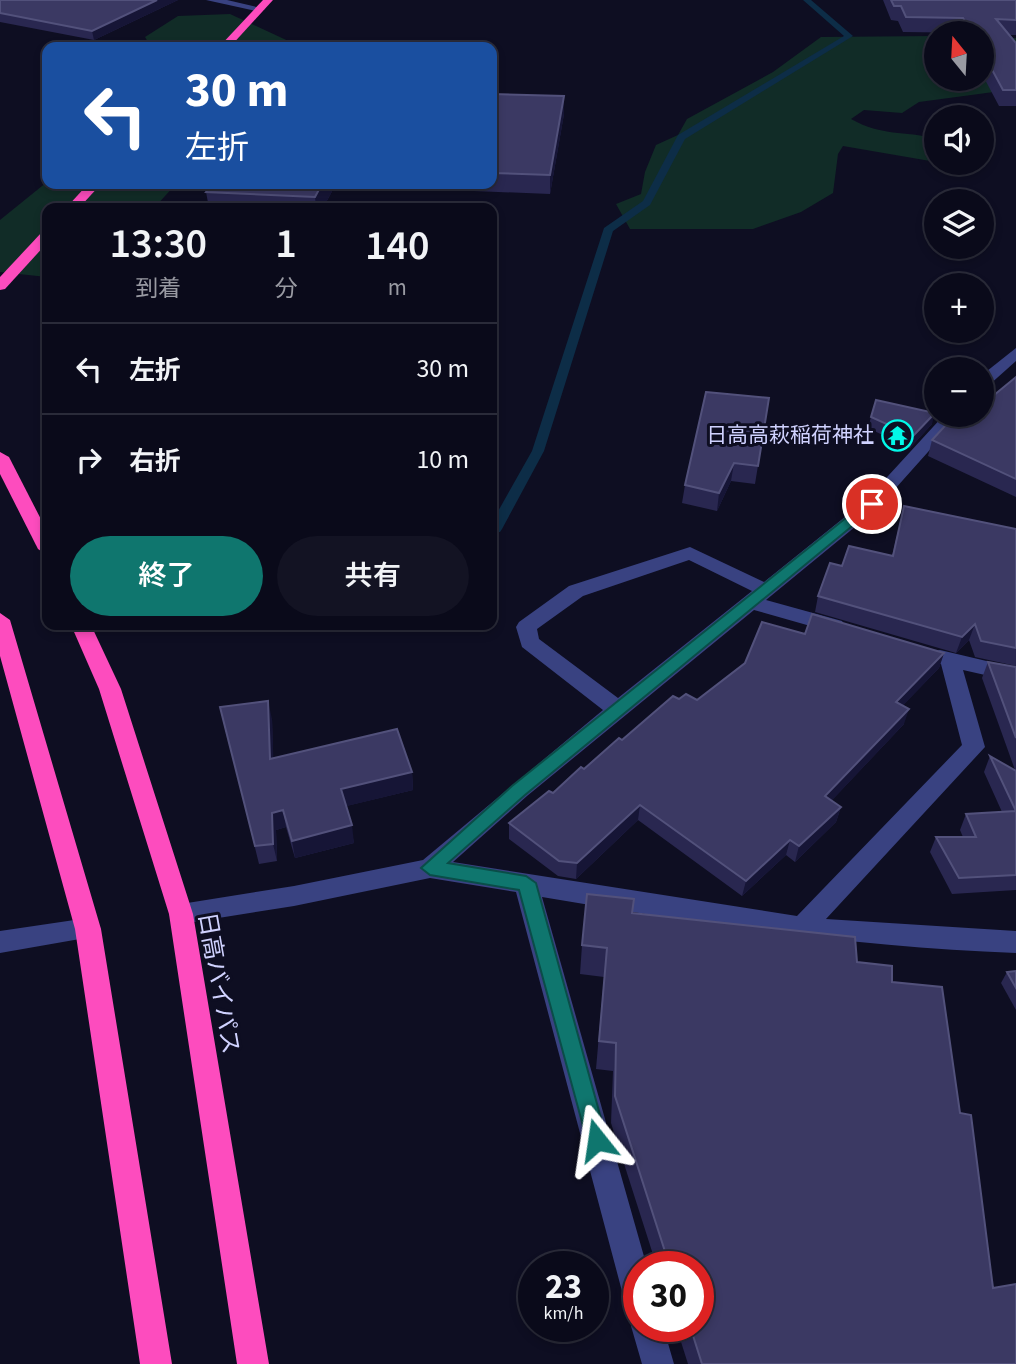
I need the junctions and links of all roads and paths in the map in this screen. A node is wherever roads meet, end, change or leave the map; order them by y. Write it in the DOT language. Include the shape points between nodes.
graph roads {
  1 [pos="211,0"];
  2 [pos="264,4"];
  3 [pos="229,42"];
  4 [pos="90,189"];
  5 [pos="77,203"];
  6 [pos="42,239"];
  7 [pos="21,262"];
  8 [pos="0,271"];
  9 [pos="0,286"];
  10 [pos="1016,353"];
  11 [pos="994,372"];
  12 [pos="942,427"];
  13 [pos="0,457"];
  14 [pos="42,539"];
  15 [pos="759,596"];
  16 [pos="0,620"];
  17 [pos="83,630"];
  18 [pos="857,633"];
  19 [pos="924,653"];
  20 [pos="950,661"];
  21 [pos="1016,675"];
  22 [pos="618,710"];
  23 [pos="430,868"];
  24 [pos="526,883"];
  25 [pos="181,914"];
  26 [pos="802,927"];
  27 [pos="88,929"];
  28 [pos="0,942"];
  29 [pos="1016,942"];
  30 [pos="627,1251"];
  31 [pos="652,1342"];
  32 [pos="156,1364"];
  33 [pos="253,1364"];
  34 [pos="658,1364"];
  1 -- 2 [label="street"];
  2 -- 3 [label="highway"];
  4 -- 5 [label="highway"];
  6 -- 7 [label="highway"];
  7 -- 8 [label="highway"];
  7 -- 9 [label="highway"];
  10 -- 11 [label="street"];
  12 -- 15 [label="street" via="872,504"];
  13 -- 14 [label="highway"];
  15 -- 18 [label="street"];
  15 -- 22 [label="street"];
  15 -- 22 [label="street" via="690,554 576,591 526,627 528,642"];
  16 -- 27 [label="highway"];
  17 -- 25 [label="highway, 日高バイパス" via="110,689"];
  19 -- 20 [label="street"];
  20 -- 21 [label="street"];
  20 -- 26 [label="street" via="974,747"];
  22 -- 23 [label="street"];
  23 -- 24 [label="street"];
  23 -- 25 [label="street"];
  24 -- 26 [label="street"];
  24 -- 30 [label="street"];
  25 -- 33 [label="highway, 日高バイパス"];
  26 -- 29 [label="street" via="945,941"];
  27 -- 28 [label="street"];
  27 -- 32 [label="highway"];
  31 -- 34 [label="street"];
}
